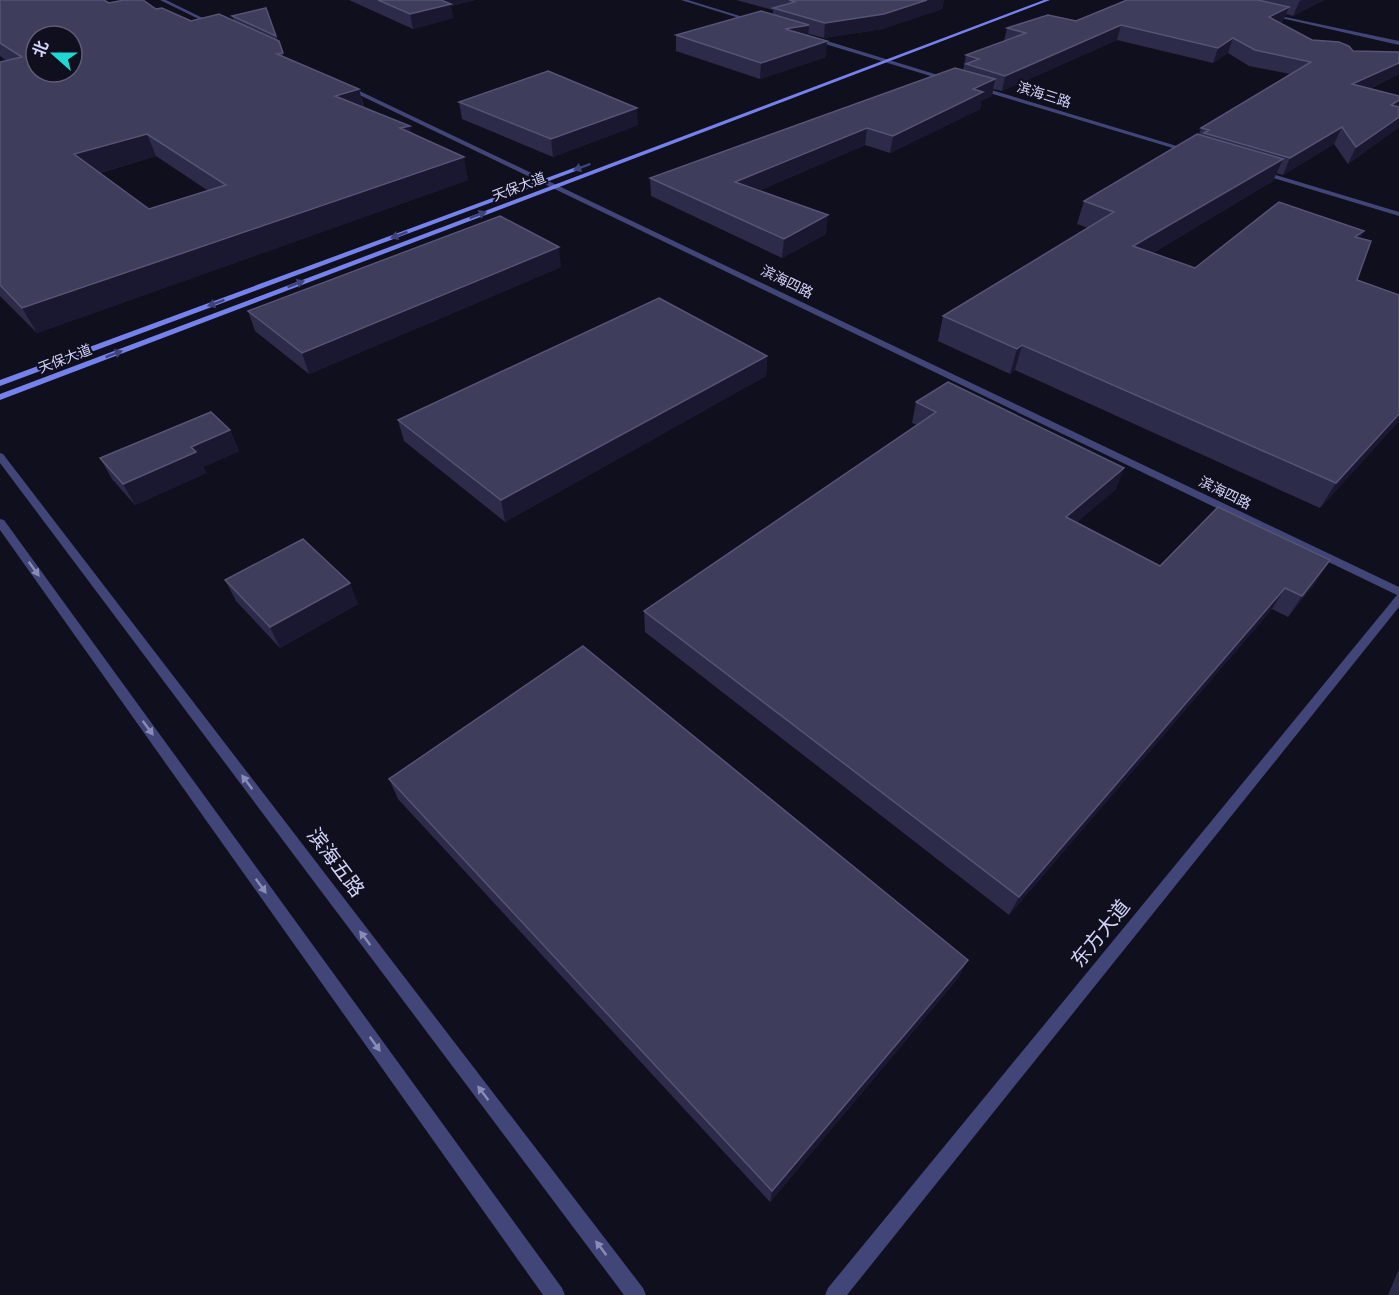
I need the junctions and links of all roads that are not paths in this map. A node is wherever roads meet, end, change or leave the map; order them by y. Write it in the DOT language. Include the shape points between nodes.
graph roads {
  1 [pos="162,0"];
  2 [pos="683,0"];
  3 [pos="1030,0"];
  4 [pos="1048,0"];
  5 [pos="1260,13"];
  6 [pos="762,24"];
  7 [pos="226,30"];
  8 [pos="807,37"];
  9 [pos="1399,43"];
  10 [pos="876,58"];
  11 [pos="885,60"];
  12 [pos="953,81"];
  13 [pos="965,84"];
  14 [pos="343,85"];
  15 [pos="1193,153"];
  16 [pos="1251,170"];
  17 [pos="545,180"];
  18 [pos="556,185"];
  19 [pos="1399,214"];
  20 [pos="0,383"];
  21 [pos="0,397"];
  22 [pos="0,456"];
  23 [pos="0,522"];
  24 [pos="1399,592"];
  25 [pos="1399,599"];
  26 [pos="555,1295"];
  27 [pos="636,1295"];
  28 [pos="835,1295"];
  1 -- 7 [label="street"];
  2 -- 6 [label="street"];
  3 -- 10 [label="main road, 天保大道"];
  4 -- 11 [label="main road, 天保大道"];
  5 -- 9 [label="street"];
  8 -- 10 [label="street"];
  10 -- 11 [label="street"];
  10 -- 17 [label="main road, 天保大道, one-way"];
  11 -- 12 [label="street"];
  11 -- 18 [label="main road, 天保大道"];
  13 -- 15 [label="street, 滨海三路"];
  14 -- 17 [label="street, 滨海四路"];
  16 -- 19 [label="street"];
  17 -- 18 [label="street, 滨海四路"];
  17 -- 20 [label="main road, 天保大道, one-way"];
  21 -- 18 [label="main road, 天保大道, one-way"];
  18 -- 24 [label="street, 滨海四路"];
  27 -- 22 [label="street, 滨海五路, one-way"];
  23 -- 26 [label="street, one-way"];
  25 -- 28 [label="street, 东方大道"];
}
